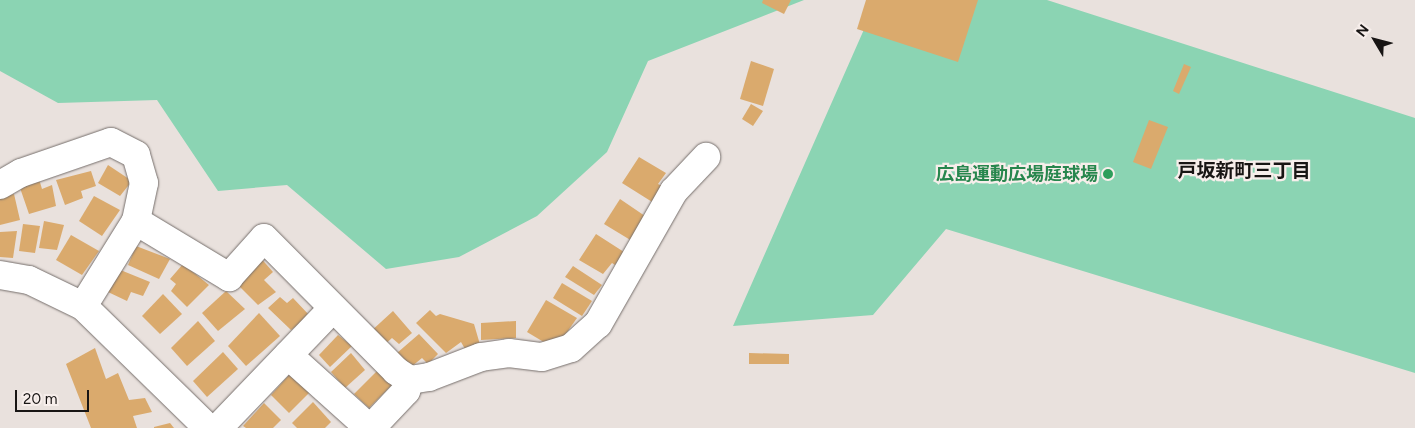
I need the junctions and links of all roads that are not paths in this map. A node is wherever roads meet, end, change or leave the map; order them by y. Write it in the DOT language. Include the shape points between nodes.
graph roads {
  1 [pos="706,157"];
  2 [pos="0,186"];
  3 [pos="136,221"];
  4 [pos="0,275"];
  5 [pos="83,306"];
  6 [pos="333,308"];
  7 [pos="288,355"];
  8 [pos="410,380"];
  9 [pos="208,428"];
  10 [pos="218,428"];
  11 [pos="370,428"];
  1 -- 8 [label="street" via="674,191 598,324 571,348 542,357 509,353 481,357 429,377"];
  2 -- 3 [label="street" via="20,173 111,142 136,155 144,183"];
  3 -- 5 [label="street"];
  3 -- 6 [label="street" via="229,277 264,238"];
  4 -- 5 [label="street" via="30,280"];
  5 -- 9 [label="street"];
  6 -- 7 [label="street"];
  6 -- 8 [label="street" via="396,371"];
  7 -- 10 [label="street"];
  7 -- 11 [label="street"];
  8 -- 11 [label="street" via="406,391"];
}
